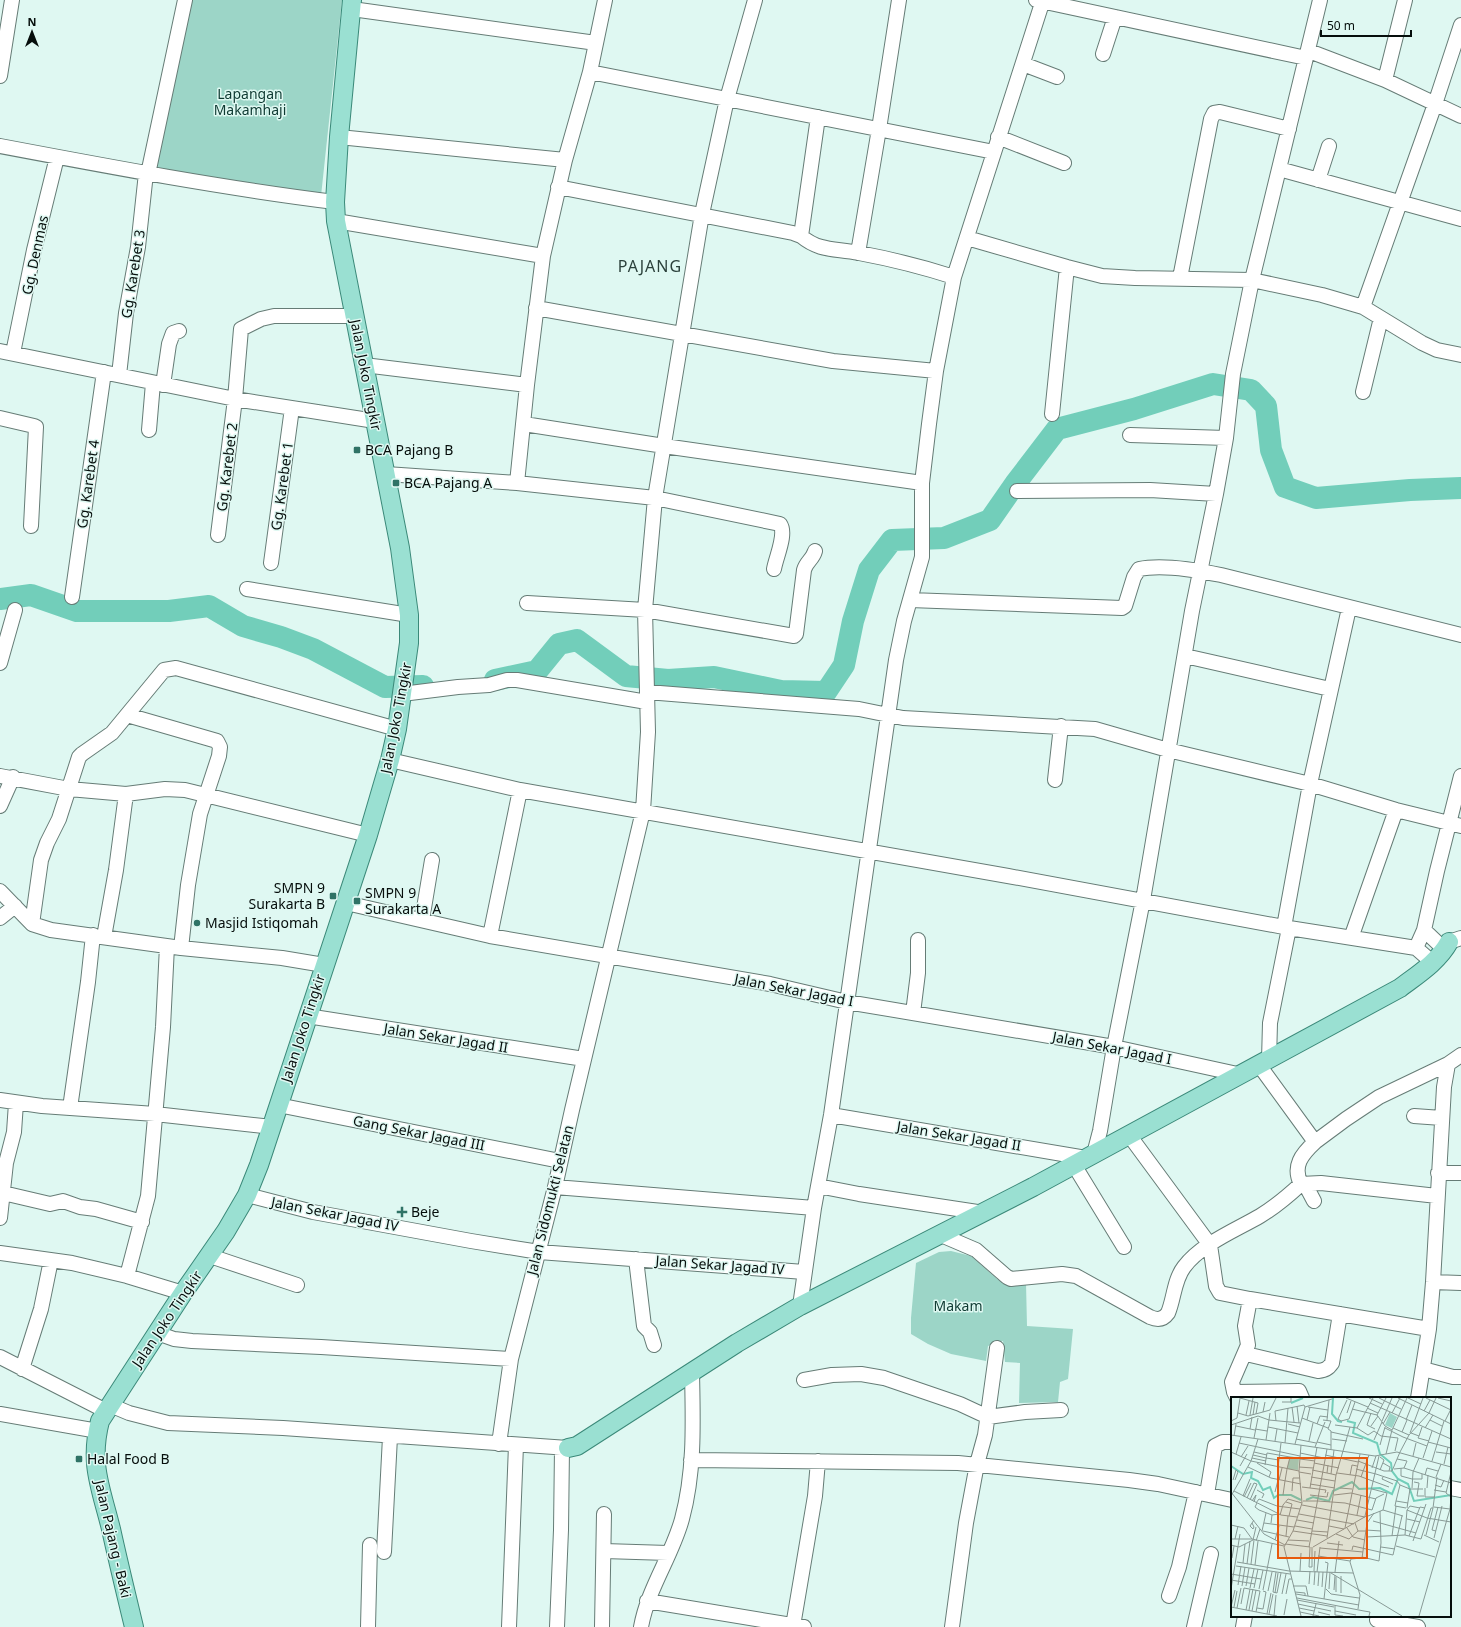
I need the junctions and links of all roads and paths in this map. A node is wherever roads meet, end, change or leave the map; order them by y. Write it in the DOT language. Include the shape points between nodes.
graph roads {
  1 [pos="12,0"];
  2 [pos="185,0"];
  3 [pos="605,0"];
  4 [pos="755,0"];
  5 [pos="899,0"];
  6 [pos="1041,0"];
  7 [pos="1320,0"];
  8 [pos="1405,0"];
  9 [pos="352,4"];
  10 [pos="1115,17"];
  11 [pos="1461,25"];
  12 [pos="4,26"];
  13 [pos="596,43"];
  14 [pos="1103,54"];
  15 [pos="1307,54"];
  16 [pos="1023,64"];
  17 [pos="590,72"];
  18 [pos="0,76"];
  19 [pos="1057,76"];
  20 [pos="1385,80"];
  21 [pos="727,99"];
  22 [pos="1435,104"];
  23 [pos="1461,116"];
  24 [pos="818,117"];
  25 [pos="879,129"];
  26 [pos="1289,130"];
  27 [pos="339,137"];
  28 [pos="998,137"];
  29 [pos="1329,146"];
  30 [pos="0,147"];
  31 [pos="994,152"];
  32 [pos="57,156"];
  33 [pos="565,160"];
  34 [pos="1064,162"];
  35 [pos="1279,169"];
  36 [pos="147,174"];
  37 [pos="1318,180"];
  38 [pos="558,187"];
  39 [pos="1400,201"];
  40 [pos="335,202"];
  41 [pos="702,214"];
  42 [pos="1461,219"];
  43 [pos="336,221"];
  44 [pos="801,236"];
  45 [pos="967,238"];
  46 [pos="858,253"];
  47 [pos="543,256"];
  48 [pos="1067,267"];
  49 [pos="954,277"];
  50 [pos="1180,278"];
  51 [pos="1252,280"];
  52 [pos="1363,307"];
  53 [pos="536,308"];
  54 [pos="355,316"];
  55 [pos="1381,318"];
  56 [pos="179,331"];
  57 [pos="683,333"];
  58 [pos="7,352"];
  59 [pos="1461,355"];
  60 [pos="364,365"];
  61 [pos="936,371"];
  62 [pos="104,372"];
  63 [pos="119,375"];
  64 [pos="158,384"];
  65 [pos="527,385"];
  66 [pos="1363,392"];
  67 [pos="235,399"];
  68 [pos="292,408"];
  69 [pos="1052,414"];
  70 [pos="0,418"];
  71 [pos="375,421"];
  72 [pos="524,424"];
  73 [pos="148,430"];
  74 [pos="1130,435"];
  75 [pos="1226,438"];
  76 [pos="664,446"];
  77 [pos="386,474"];
  78 [pos="517,482"];
  79 [pos="922,482"];
  80 [pos="1017,491"];
  81 [pos="1216,494"];
  82 [pos="655,498"];
  83 [pos="31,526"];
  84 [pos="218,535"];
  85 [pos="815,551"];
  86 [pos="272,563"];
  87 [pos="774,569"];
  88 [pos="1200,571"];
  89 [pos="247,589"];
  90 [pos="72,597"];
  91 [pos="910,600"];
  92 [pos="527,603"];
  93 [pos="1349,608"];
  94 [pos="15,610"];
  95 [pos="645,610"];
  96 [pos="409,615"];
  97 [pos="1461,635"];
  98 [pos="1185,656"];
  99 [pos="0,663"];
  100 [pos="1330,689"];
  101 [pos="402,692"];
  102 [pos="647,692"];
  103 [pos="888,714"];
  104 [pos="127,715"];
  105 [pos="1061,726"];
  106 [pos="397,728"];
  107 [pos="1168,750"];
  108 [pos="390,760"];
  109 [pos="1461,776"];
  110 [pos="6,777"];
  111 [pos="1055,780"];
  112 [pos="1310,784"];
  113 [pos="69,789"];
  114 [pos="520,790"];
  115 [pos="126,794"];
  116 [pos="206,796"];
  117 [pos="0,806"];
  118 [pos="1396,810"];
  119 [pos="643,811"];
  120 [pos="1455,825"];
  121 [pos="368,835"];
  122 [pos="868,851"];
  123 [pos="432,860"];
  124 [pos="0,891"];
  125 [pos="1143,900"];
  126 [pos="346,904"];
  127 [pos="16,906"];
  128 [pos="0,918"];
  129 [pos="422,920"];
  130 [pos="32,924"];
  131 [pos="1287,928"];
  132 [pos="1424,930"];
  133 [pos="98,936"];
  134 [pos="490,936"];
  135 [pos="1351,938"];
  136 [pos="918,940"];
  137 [pos="167,946"];
  138 [pos="1449,947"];
  139 [pos="181,948"];
  140 [pos="1416,948"];
  141 [pos="608,957"];
  142 [pos="324,965"];
  143 [pos="847,1002"];
  144 [pos="913,1012"];
  145 [pos="307,1016"];
  146 [pos="1114,1047"];
  147 [pos="1461,1055"];
  148 [pos="584,1060"];
  149 [pos="1264,1063"];
  150 [pos="1448,1064"];
  151 [pos="1242,1075"];
  152 [pos="0,1100"];
  153 [pos="16,1103"];
  154 [pos="278,1106"];
  155 [pos="70,1108"];
  156 [pos="154,1114"];
  157 [pos="831,1115"];
  158 [pos="1414,1116"];
  159 [pos="1442,1118"];
  160 [pos="272,1127"];
  161 [pos="1100,1131"];
  162 [pos="1129,1135"];
  163 [pos="1315,1142"];
  164 [pos="1111,1145"];
  165 [pos="1085,1159"];
  166 [pos="560,1161"];
  167 [pos="1438,1172"];
  168 [pos="1461,1173"];
  169 [pos="1303,1184"];
  170 [pos="818,1186"];
  171 [pos="555,1188"];
  172 [pos="3,1193"];
  173 [pos="247,1195"];
  174 [pos="1437,1196"];
  175 [pos="1314,1201"];
  176 [pos="814,1208"];
  177 [pos="984,1213"];
  178 [pos="0,1218"];
  179 [pos="142,1222"];
  180 [pos="941,1235"];
  181 [pos="1210,1245"];
  182 [pos="1124,1247"];
  183 [pos="539,1252"];
  184 [pos="0,1253"];
  185 [pos="210,1256"];
  186 [pos="636,1259"];
  187 [pos="51,1260"];
  188 [pos="127,1276"];
  189 [pos="804,1276"];
  190 [pos="1433,1282"];
  191 [pos="1461,1283"];
  192 [pos="298,1285"];
  193 [pos="183,1293"];
  194 [pos="823,1294"];
  195 [pos="1250,1300"];
  196 [pos="800,1306"];
  197 [pos="1340,1314"];
  198 [pos="1429,1329"];
  199 [pos="157,1333"];
  200 [pos="654,1345"];
  201 [pos="997,1348"];
  202 [pos="1246,1354"];
  203 [pos="0,1357"];
  204 [pos="511,1359"];
  205 [pos="22,1369"];
  206 [pos="1423,1369"];
  207 [pos="692,1372"];
  208 [pos="1461,1377"];
  209 [pos="804,1380"];
  210 [pos="1235,1395"];
  211 [pos="1302,1397"];
  212 [pos="1418,1397"];
  213 [pos="108,1408"];
  214 [pos="1061,1410"];
  215 [pos="0,1414"];
  216 [pos="988,1417"];
  217 [pos="98,1431"];
  218 [pos="390,1437"];
  219 [pos="1231,1442"];
  220 [pos="499,1444"];
  221 [pos="516,1448"];
  222 [pos="565,1448"];
  223 [pos="692,1460"];
  224 [pos="818,1461"];
  225 [pos="977,1464"];
  226 [pos="1451,1488"];
  227 [pos="1461,1490"];
  228 [pos="1201,1493"];
  229 [pos="1231,1500"];
  230 [pos="604,1514"];
  231 [pos="370,1545"];
  232 [pos="604,1551"];
  233 [pos="384,1552"];
  234 [pos="668,1553"];
  235 [pos="1211,1554"];
  236 [pos="1169,1596"];
  237 [pos="647,1601"];
  238 [pos="1245,1617"];
  239 [pos="1376,1621"];
  240 [pos="799,1626"];
  241 [pos="134,1627"];
  242 [pos="368,1627"];
  243 [pos="509,1627"];
  244 [pos="557,1627"];
  245 [pos="602,1627"];
  246 [pos="641,1627"];
  247 [pos="952,1627"];
  248 [pos="1194,1627"];
  249 [pos="1243,1627"];
  250 [pos="1418,1627"];
  1 -- 12 [label="street"];
  2 -- 36 [label="street, Gg. Karebet 3"];
  3 -- 13 [label="street"];
  4 -- 21 [label="street, Jalan Sidomukti Selatan"];
  5 -- 25 [label="street"];
  6 -- 10 [label="street"];
  6 -- 16 [label="street"];
  7 -- 15 [label="street"];
  8 -- 20 [label="street"];
  9 -- 13 [label="street"];
  9 -- 27 [label="main road, Jalan Joko Tingkir"];
  10 -- 14 [label="street"];
  10 -- 15 [label="street"];
  11 -- 22 [label="street"];
  12 -- 18 [label="street"];
  13 -- 17 [label="street"];
  15 -- 20 [label="street"];
  15 -- 26 [label="street"];
  16 -- 19 [label="street"];
  16 -- 28 [label="street"];
  17 -- 21 [label="street"];
  17 -- 33 [label="street"];
  20 -- 22 [label="street"];
  21 -- 24 [label="street"];
  21 -- 41 [label="street, Jalan Sidomukti Selatan"];
  22 -- 23 [label="street"];
  22 -- 39 [label="street"];
  24 -- 25 [label="street"];
  24 -- 44 [label="street"];
  25 -- 31 [label="street"];
  25 -- 46 [label="street"];
  26 -- 35 [label="street"];
  26 -- 50 [label="street" via="1220,112 1214,113"];
  27 -- 33 [label="street"];
  27 -- 40 [label="main road, Jalan Joko Tingkir"];
  28 -- 31 [label="street"];
  28 -- 34 [label="street"];
  29 -- 37 [label="street"];
  30 -- 32 [label="street"];
  31 -- 45 [label="street"];
  32 -- 36 [label="street"];
  32 -- 58 [label="street, Gg. Denmas"];
  33 -- 38 [label="street"];
  35 -- 37 [label="street"];
  35 -- 51 [label="street"];
  36 -- 40 [label="street"];
  36 -- 63 [label="street, Gg. Karebet 3"];
  37 -- 39 [label="street"];
  38 -- 41 [label="street"];
  38 -- 47 [label="street"];
  39 -- 42 [label="street"];
  39 -- 52 [label="street"];
  40 -- 43 [label="main road, Jalan Joko Tingkir"];
  41 -- 44 [label="street"];
  41 -- 57 [label="street, Jalan Sidomukti Selatan"];
  43 -- 47 [label="street"];
  43 -- 54 [label="main road, Jalan Joko Tingkir"];
  44 -- 46 [label="street" via="822,248"];
  45 -- 48 [label="street"];
  45 -- 49 [label="street"];
  46 -- 49 [label="street"];
  47 -- 53 [label="street"];
  48 -- 50 [label="street" via="1102,276"];
  48 -- 69 [label="street"];
  49 -- 61 [label="street"];
  50 -- 51 [label="street"];
  51 -- 52 [label="street"];
  51 -- 75 [label="street" via="1233,374"];
  52 -- 55 [label="street"];
  53 -- 57 [label="street"];
  53 -- 65 [label="street"];
  54 -- 60 [label="main road, Jalan Joko Tingkir"];
  54 -- 67 [label="street, Gg. Karebet 2" via="274,316 244,327 241,332"];
  55 -- 59 [label="street" via="1437,350"];
  55 -- 66 [label="street"];
  56 -- 64 [label="street" via="173,333"];
  57 -- 61 [label="street" via="833,360"];
  57 -- 76 [label="street, Jalan Sidomukti Selatan"];
  58 -- 62 [label="street"];
  60 -- 65 [label="street"];
  60 -- 71 [label="main road, Jalan Joko Tingkir"];
  61 -- 79 [label="street"];
  62 -- 63 [label="street"];
  62 -- 90 [label="street, Gg. Karebet 4"];
  63 -- 64 [label="street"];
  64 -- 67 [label="street"];
  64 -- 73 [label="street"];
  65 -- 72 [label="street"];
  67 -- 68 [label="street"];
  67 -- 84 [label="street, Gg. Karebet 2"];
  68 -- 71 [label="street"];
  68 -- 86 [label="street, Gg. Karebet 1"];
  70 -- 83 [label="street" via="36,427"];
  71 -- 77 [label="main road, Jalan Joko Tingkir"];
  72 -- 76 [label="street"];
  72 -- 78 [label="street"];
  74 -- 75 [label="street"];
  75 -- 81 [label="street"];
  76 -- 79 [label="street"];
  76 -- 82 [label="street, Jalan Sidomukti Selatan"];
  77 -- 78 [label="street"];
  77 -- 96 [label="main road, Jalan Joko Tingkir" via="405,578"];
  78 -- 82 [label="street"];
  79 -- 91 [label="street" via="922,557"];
  80 -- 81 [label="street" via="1150,490"];
  81 -- 88 [label="street"];
  82 -- 87 [label="street" via="780,524 783,536"];
  82 -- 95 [label="street, Jalan Sidomukti Selatan"];
  85 -- 95 [label="street" via="804,570 794,636"];
  88 -- 91 [label="street" via="1138,568 1125,606 1122,608"];
  88 -- 93 [label="street"];
  88 -- 98 [label="street"];
  89 -- 96 [label="street"];
  91 -- 103 [label="street" via="896,660"];
  92 -- 95 [label="street"];
  93 -- 97 [label="street"];
  93 -- 100 [label="street"];
  94 -- 99 [label="street"];
  95 -- 102 [label="street, Jalan Sidomukti Selatan"];
  96 -- 101 [label="main road, Jalan Joko Tingkir" via="409,643"];
  98 -- 100 [label="street"];
  98 -- 107 [label="street"];
  100 -- 112 [label="street"];
  101 -- 102 [label="street" via="489,685 507,680"];
  101 -- 106 [label="main road, Jalan Joko Tingkir"];
  102 -- 103 [label="street" via="847,708"];
  102 -- 119 [label="street, Jalan Sidomukti Selatan" via="647,761"];
  103 -- 105 [label="street" via="908,718"];
  103 -- 122 [label="street"];
  104 -- 106 [label="street" via="160,673 176,668"];
  104 -- 113 [label="street" via="109,736 79,757"];
  104 -- 116 [label="street" via="219,743 219,756"];
  105 -- 107 [label="street" via="1095,729"];
  105 -- 111 [label="street"];
  106 -- 108 [label="main road, Jalan Joko Tingkir"];
  107 -- 112 [label="street"];
  107 -- 125 [label="street"];
  108 -- 114 [label="street"];
  108 -- 121 [label="main road, Jalan Joko Tingkir"];
  109 -- 120 [label="street"];
  110 -- 113 [label="street"];
  110 -- 117 [label="street"];
  112 -- 118 [label="street"];
  112 -- 131 [label="street"];
  113 -- 115 [label="street"];
  113 -- 130 [label="street" via="41,860"];
  114 -- 119 [label="street"];
  114 -- 134 [label="street"];
  115 -- 116 [label="street" via="176,789"];
  115 -- 133 [label="street" via="116,870"];
  116 -- 121 [label="street"];
  116 -- 139 [label="street" via="200,814 189,878"];
  118 -- 120 [label="street"];
  118 -- 135 [label="street"];
  119 -- 122 [label="street"];
  119 -- 141 [label="street, Jalan Sidomukti Selatan"];
  120 -- 132 [label="street"];
  121 -- 126 [label="main road, Jalan Joko Tingkir"];
  122 -- 125 [label="street"];
  122 -- 143 [label="street"];
  123 -- 129 [label="street"];
  124 -- 127 [label="street"];
  125 -- 131 [label="street"];
  125 -- 146 [label="street"];
  126 -- 129 [label="street, Jalan Sekar Jagad I"];
  126 -- 142 [label="main road, Jalan Joko Tingkir"];
  127 -- 128 [label="street"];
  127 -- 130 [label="street"];
  129 -- 134 [label="street, Jalan Sekar Jagad I"];
  130 -- 133 [label="street" via="51,930"];
  131 -- 135 [label="street"];
  131 -- 149 [label="street"];
  132 -- 138 [label="street"];
  132 -- 140 [label="street"];
  133 -- 137 [label="street"];
  133 -- 155 [label="street" via="88,982"];
  134 -- 141 [label="street, Jalan Sekar Jagad I"];
  135 -- 140 [label="street"];
  136 -- 144 [label="street" via="918,973"];
  137 -- 139 [label="street"];
  137 -- 156 [label="street"];
  138 -- 140 [label="street"];
  138 -- 149 [label="main road" via="1400,988"];
  139 -- 142 [label="street"];
  141 -- 143 [label="street, Jalan Sekar Jagad I" via="770,984"];
  141 -- 148 [label="street, Jalan Sidomukti Selatan"];
  142 -- 145 [label="main road, Jalan Joko Tingkir"];
  143 -- 144 [label="street, Jalan Sekar Jagad I"];
  143 -- 157 [label="street"];
  144 -- 146 [label="street, Jalan Sekar Jagad I"];
  145 -- 148 [label="street, Jalan Sekar Jagad II"];
  145 -- 154 [label="main road, Jalan Joko Tingkir"];
  146 -- 151 [label="street, Jalan Sekar Jagad I"];
  146 -- 161 [label="street"];
  147 -- 150 [label="street"];
  148 -- 166 [label="street, Jalan Sidomukti Selatan"];
  149 -- 151 [label="main road"];
  149 -- 163 [label="street"];
  150 -- 159 [label="street" via="1444,1081"];
  150 -- 163 [label="street" via="1379,1098"];
  151 -- 162 [label="main road"];
  152 -- 153 [label="street"];
  153 -- 155 [label="street"];
  153 -- 172 [label="street" via="14,1132 6,1163"];
  154 -- 160 [label="main road, Jalan Joko Tingkir"];
  154 -- 166 [label="street, Gang Sekar Jagad III"];
  155 -- 156 [label="street"];
  156 -- 160 [label="street"];
  156 -- 179 [label="street" via="148,1196"];
  157 -- 165 [label="street, Jalan Sekar Jagad II"];
  157 -- 170 [label="street"];
  158 -- 159 [label="street"];
  159 -- 167 [label="street"];
  160 -- 173 [label="main road, Jalan Joko Tingkir"];
  161 -- 164 [label="street"];
  161 -- 165 [label="street"];
  162 -- 164 [label="main road"];
  162 -- 181 [label="street"];
  163 -- 169 [label="street" via="1299,1160 1297,1173"];
  164 -- 165 [label="main road"];
  165 -- 177 [label="main road"];
  165 -- 182 [label="street"];
  166 -- 171 [label="street, Jalan Sidomukti Selatan"];
  167 -- 168 [label="street"];
  167 -- 174 [label="street"];
  169 -- 174 [label="street"];
  169 -- 175 [label="street"];
  169 -- 181 [label="street" via="1274,1207"];
  170 -- 176 [label="street"];
  170 -- 177 [label="street"];
  171 -- 176 [label="street"];
  171 -- 183 [label="street, Jalan Sidomukti Selatan"];
  172 -- 178 [label="street"];
  172 -- 179 [label="street" via="50,1204 63,1201"];
  173 -- 183 [label="street, Jalan Sekar Jagad IV" via="313,1212"];
  173 -- 185 [label="main road, Jalan Joko Tingkir"];
  174 -- 190 [label="street"];
  176 -- 189 [label="street"];
  177 -- 180 [label="main road"];
  179 -- 188 [label="street"];
  180 -- 181 [label="street" via="976,1250 1011,1279 1062,1274 1076,1276 1156,1319 1165,1317 1168,1313 1179,1275 1184,1267"];
  180 -- 194 [label="main road"];
  181 -- 195 [label="street" via="1218,1290"];
  183 -- 186 [label="street, Jalan Sekar Jagad IV"];
  183 -- 204 [label="street, Jalan Sidomukti Selatan"];
  184 -- 187 [label="street"];
  185 -- 192 [label="street"];
  185 -- 193 [label="main road, Jalan Joko Tingkir"];
  186 -- 189 [label="street, Jalan Sekar Jagad IV"];
  186 -- 200 [label="street, Jalan Sekar Jagad IV" via="644,1326 650,1332"];
  187 -- 188 [label="street"];
  187 -- 205 [label="street" via="41,1309"];
  188 -- 193 [label="street"];
  189 -- 194 [label="street"];
  189 -- 196 [label="street"];
  190 -- 191 [label="street"];
  190 -- 198 [label="street"];
  193 -- 199 [label="main road, Jalan Joko Tingkir"];
  194 -- 196 [label="main road"];
  195 -- 197 [label="street"];
  195 -- 202 [label="street" via="1245,1326 1248,1338"];
  196 -- 207 [label="main road"];
  197 -- 198 [label="street"];
  197 -- 202 [label="street" via="1332,1363 1324,1370"];
  198 -- 206 [label="street"];
  199 -- 204 [label="street" via="174,1339 192,1341"];
  199 -- 213 [label="main road, Jalan Joko Tingkir"];
  201 -- 216 [label="street"];
  202 -- 210 [label="street" via="1232,1382"];
  203 -- 205 [label="street"];
  204 -- 220 [label="street, Jalan Sidomukti Selatan"];
  205 -- 213 [label="street"];
  206 -- 208 [label="street"];
  206 -- 212 [label="street"];
  207 -- 222 [label="main road" via="577,1446"];
  207 -- 223 [label="street"];
  209 -- 216 [label="street" via="832,1375 861,1374 884,1378"];
  210 -- 211 [label="street" via="1299,1391"];
  213 -- 217 [label="main road, Jalan Pajang - Baki" via="100,1421"];
  213 -- 218 [label="street" via="168,1423 283,1428"];
  214 -- 216 [label="street"];
  215 -- 217 [label="street"];
  216 -- 225 [label="street"];
  217 -- 241 [label="main road, Jalan Pajang - Baki" via="95,1452 99,1485"];
  218 -- 220 [label="street"];
  218 -- 233 [label="street"];
  219 -- 228 [label="street" via="1215,1446"];
  220 -- 221 [label="street"];
  221 -- 222 [label="street"];
  221 -- 243 [label="street"];
  222 -- 244 [label="street"];
  223 -- 224 [label="street"];
  223 -- 234 [label="street" via="682,1519"];
  224 -- 225 [label="street"];
  224 -- 240 [label="street"];
  225 -- 228 [label="street" via="1158,1484"];
  225 -- 247 [label="street"];
  226 -- 227 [label="street"];
  228 -- 229 [label="street"];
  228 -- 236 [label="street"];
  230 -- 232 [label="street"];
  231 -- 242 [label="street"];
  232 -- 234 [label="street"];
  232 -- 245 [label="street"];
  234 -- 237 [label="street"];
  235 -- 248 [label="street"];
  237 -- 240 [label="street"];
  237 -- 246 [label="street"];
  238 -- 249 [label="street"];
  239 -- 250 [label="street"];
}
